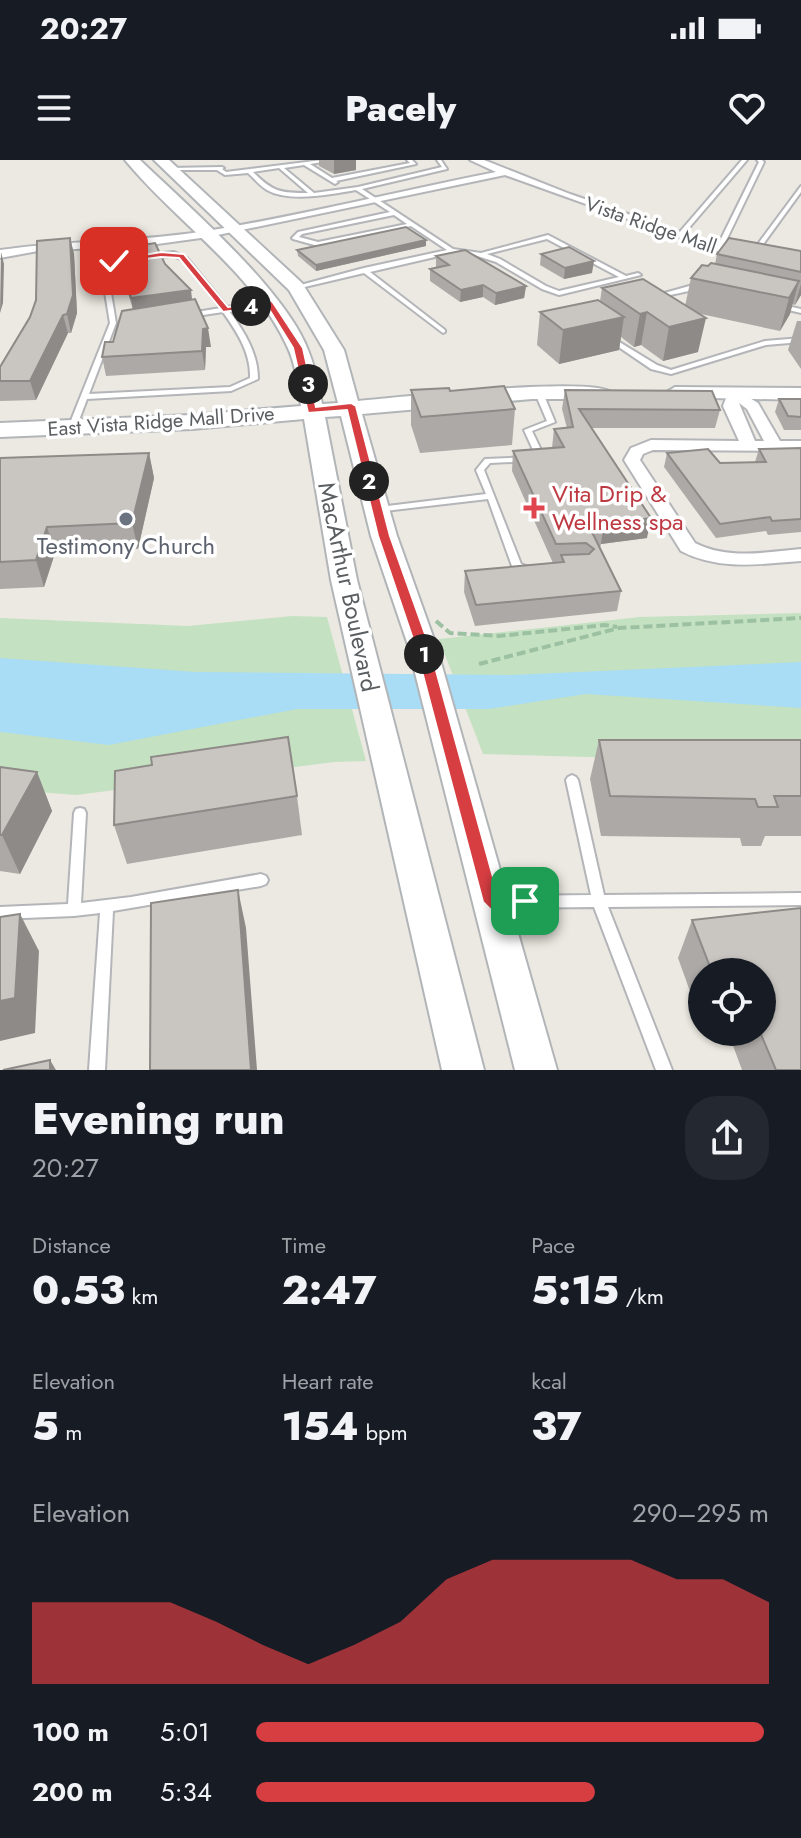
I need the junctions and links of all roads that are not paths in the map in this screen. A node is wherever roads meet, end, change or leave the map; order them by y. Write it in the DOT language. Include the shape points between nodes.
graph roads {
  1 [pos="132,160"];
  2 [pos="202,160"];
  3 [pos="283,160"];
  4 [pos="333,160"];
  5 [pos="409,160"];
  6 [pos="439,160"];
  7 [pos="475,160"];
  8 [pos="745,160"];
  9 [pos="759,160"];
  10 [pos="165,164"];
  11 [pos="306,164"];
  12 [pos="205,167"];
  13 [pos="280,167"];
  14 [pos="219,169"];
  15 [pos="249,171"];
  16 [pos="498,171"];
  17 [pos="331,180"];
  18 [pos="801,188"];
  19 [pos="342,191"];
  20 [pos="313,194"];
  21 [pos="366,194"];
  22 [pos="395,213"];
  23 [pos="413,224"];
  24 [pos="230,225"];
  25 [pos="204,230"];
  26 [pos="680,235"];
  27 [pos="719,249"];
  28 [pos="452,251"];
  29 [pos="482,253"];
  30 [pos="0,254"];
  31 [pos="750,257"];
  32 [pos="763,260"];
  33 [pos="364,270"];
  34 [pos="638,275"];
  35 [pos="625,278"];
  36 [pos="296,287"];
  37 [pos="709,290"];
  38 [pos="650,298"];
  39 [pos="269,303"];
  40 [pos="770,304"];
  41 [pos="226,310"];
  42 [pos="801,311"];
  43 [pos="188,315"];
  44 [pos="128,322"];
  45 [pos="113,323"];
  46 [pos="443,331"];
  47 [pos="603,335"];
  48 [pos="801,340"];
  49 [pos="539,393"];
  50 [pos="626,393"];
  51 [pos="655,393"];
  52 [pos="735,393"];
  53 [pos="801,394"];
  54 [pos="84,397"];
  55 [pos="351,406"];
  56 [pos="311,410"];
  57 [pos="72,428"];
  58 [pos="0,430"];
  59 [pos="749,445"];
  60 [pos="775,446"];
  61 [pos="801,446"];
  62 [pos="491,496"];
  63 [pos="377,510"];
  64 [pos="801,555"];
  65 [pos="543,570"];
  66 [pos="572,780"];
  67 [pos="80,813"];
  68 [pos="261,880"];
  69 [pos="598,899"];
  70 [pos="801,899"];
  71 [pos="491,902"];
  72 [pos="107,907"];
  73 [pos="74,910"];
  74 [pos="0,913"];
  75 [pos="96,1070"];
  76 [pos="463,1070"];
  77 [pos="536,1070"];
  78 [pos="664,1070"];
  1 -- 25 [label="main road, MacArthur Boulevard"];
  2 -- 12 [label="lane"];
  3 -- 14 [label="lane"];
  4 -- 11 [label="lane"];
  5 -- 17 [label="lane" via="414,164"];
  6 -- 21 [label="lane" via="445,168"];
  7 -- 16 [label="street, Vista Ridge Mall"];
  8 -- 26 [label="lane"];
  9 -- 27 [label="lane"];
  10 -- 12 [label="lane"];
  10 -- 24 [label="main road, MacArthur Boulevard"];
  11 -- 13 [label="lane"];
  11 -- 17 [label="lane"];
  12 -- 14 [label="lane"];
  13 -- 15 [label="lane"];
  13 -- 20 [label="lane"];
  14 -- 15 [label="lane" via="225,174"];
  15 -- 20 [label="lane" via="271,190"];
  16 -- 21 [label="street"];
  16 -- 26 [label="street, Vista Ridge Mall"];
  17 -- 19 [label="lane"];
  18 -- 31 [label="lane"];
  19 -- 20 [label="lane"];
  19 -- 21 [label="lane"];
  21 -- 22 [label="lane"];
  21 -- 24 [label="street"];
  22 -- 23 [label="lane"];
  22 -- 23 [label="lane" via="295,238 318,244"];
  23 -- 28 [label="lane"];
  24 -- 25 [label="street"];
  24 -- 36 [label="main road, MacArthur Boulevard"];
  25 -- 30 [label="street" via="150,242"];
  25 -- 39 [label="main road, MacArthur Boulevard"];
  26 -- 27 [label="street, Vista Ridge Mall"];
  27 -- 31 [label="street, Vista Ridge Mall"];
  28 -- 29 [label="lane"];
  28 -- 33 [label="lane"];
  29 -- 35 [label="lane" via="559,293"];
  29 -- 35 [label="lane" via="548,237"];
  31 -- 32 [label="street, Vista Ridge Mall"];
  33 -- 36 [label="lane"];
  33 -- 46 [label="lane"];
  34 -- 35 [label="lane"];
  36 -- 55 [label="main road, MacArthur Boulevard" via="334,350"];
  37 -- 38 [label="lane" via="693,287"];
  39 -- 41 [label="lane"];
  39 -- 56 [label="main road, MacArthur Boulevard" via="298,348"];
  40 -- 42 [label="lane"];
  41 -- 43 [label="lane"];
  41 -- 45 [label="lane" via="181,256 161,254 106,264"];
  41 -- 54 [label="lane" via="256,368 246,385"];
  44 -- 45 [label="lane"];
  45 -- 54 [label="lane"];
  47 -- 48 [label="lane" via="671,372 765,343"];
  49 -- 50 [label="main road, East Vista Ridge Mall Drive"];
  49 -- 55 [label="main road, East Vista Ridge Mall Drive"];
  49 -- 62 [label="lane" via="551,422 528,430 538,452 534,459 488,461 480,470"];
  51 -- 52 [label="main road"];
  52 -- 53 [label="main road"];
  52 -- 59 [label="street" via="731,406"];
  52 -- 60 [label="street" via="753,406"];
  54 -- 57 [label="lane"];
  55 -- 56 [label="main road, East Vista Ridge Mall Drive"];
  55 -- 63 [label="main road, MacArthur Boulevard"];
  56 -- 57 [label="main road, East Vista Ridge Mall Drive"];
  56 -- 76 [label="main road, MacArthur Boulevard" via="344,580"];
  57 -- 58 [label="main road, East Vista Ridge Mall Drive"];
  59 -- 60 [label="street"];
  59 -- 64 [label="street" via="660,445 637,451 632,460 688,547 730,559"];
  60 -- 61 [label="street"];
  62 -- 63 [label="lane"];
  62 -- 65 [label="lane" via="517,566"];
  63 -- 71 [label="main road, MacArthur Boulevard" via="428,633 447,738"];
  66 -- 69 [label="lane"];
  67 -- 73 [label="lane"];
  68 -- 72 [label="lane"];
  69 -- 70 [label="lane"];
  69 -- 71 [label="lane"];
  69 -- 78 [label="lane"];
  71 -- 77 [label="main road, MacArthur Boulevard"];
  72 -- 73 [label="lane"];
  72 -- 75 [label="lane"];
  73 -- 74 [label="lane"];
}
